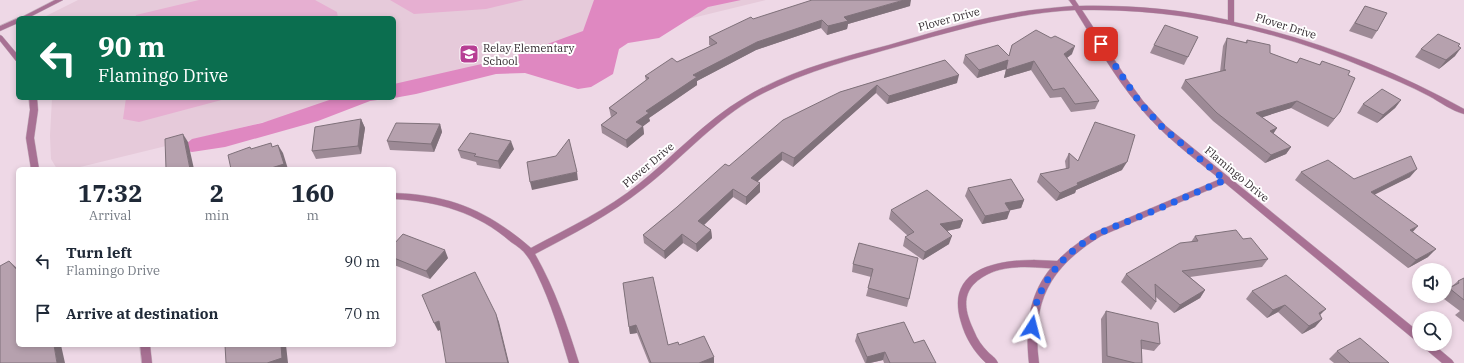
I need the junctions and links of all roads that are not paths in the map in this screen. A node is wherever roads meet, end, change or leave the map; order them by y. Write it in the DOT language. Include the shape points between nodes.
graph roads {
  1 [pos="60,0"];
  2 [pos="1072,0"];
  3 [pos="1231,0"];
  4 [pos="1078,7"];
  5 [pos="27,16"];
  6 [pos="16,21"];
  7 [pos="1231,22"];
  8 [pos="0,29"];
  9 [pos="0,37"];
  10 [pos="16,57"];
  11 [pos="33,100"];
  12 [pos="1464,112"];
  13 [pos="35,167"];
  14 [pos="1225,180"];
  15 [pos="396,196"];
  16 [pos="530,253"];
  17 [pos="1058,265"];
  18 [pos="1412,332"];
  19 [pos="146,347"];
  20 [pos="1434,351"];
  21 [pos="147,363"];
  22 [pos="574,363"];
  23 [pos="993,363"];
  24 [pos="1034,363"];
  25 [pos="1449,363"];
  1 -- 5 [label="street"];
  2 -- 4 [label="street, Flamingo Drive"];
  3 -- 7 [label="street"];
  4 -- 7 [label="street, Plover Drive" via="1177,13"];
  4 -- 14 [label="street, Flamingo Drive" via="1140,103 1163,128"];
  4 -- 16 [label="street, Plover Drive" via="993,19 816,67 780,81 713,122 626,197"];
  6 -- 8 [label="street"];
  7 -- 12 [label="street, Plover Drive" via="1338,54 1392,75"];
  9 -- 10 [label="street"];
  11 -- 13 [label="street" via="30,138"];
  14 -- 17 [label="street" via="1098,234 1075,249"];
  14 -- 18 [label="street, Flamingo Drive"];
  15 -- 16 [label="street" via="440,202 472,211 505,230"];
  16 -- 22 [label="street" via="546,282"];
  17 -- 23 [label="street" via="1000,266 983,272 971,281 961,296 962,311 969,334 982,354"];
  17 -- 24 [label="street" via="1042,287 1032,315 1031,349"];
  19 -- 21 [label="street"];
  20 -- 25 [label="street"];
}
